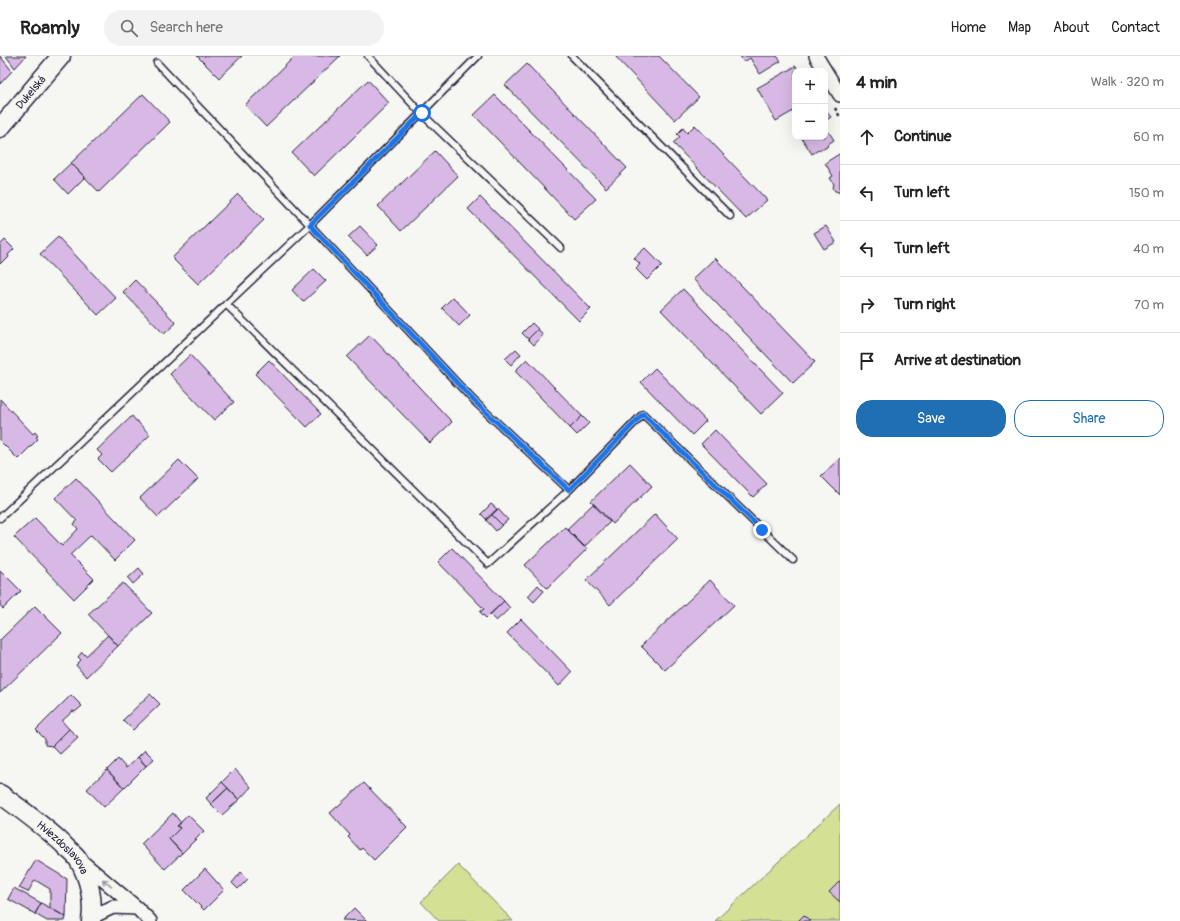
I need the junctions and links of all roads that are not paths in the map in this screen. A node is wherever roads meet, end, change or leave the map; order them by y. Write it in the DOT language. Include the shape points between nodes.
graph roads {
  1 [pos="61,56"];
  2 [pos="368,56"];
  3 [pos="478,56"];
  4 [pos="572,56"];
  5 [pos="816,56"];
  6 [pos="157,63"];
  7 [pos="840,95"];
  8 [pos="422,113"];
  9 [pos="0,128"];
  10 [pos="730,216"];
  11 [pos="310,225"];
  12 [pos="561,248"];
  13 [pos="226,304"];
  14 [pos="569,490"];
  15 [pos="0,518"];
  16 [pos="793,560"];
  17 [pos="0,794"];
  18 [pos="77,858"];
  19 [pos="137,908"];
  20 [pos="91,919"];
  21 [pos="150,921"];
  1 -- 9 [label="main road, Dukelská"];
  2 -- 8 [label="lane"];
  3 -- 8 [label="lane"];
  4 -- 10 [label="lane"];
  5 -- 7 [label="street"];
  6 -- 11 [label="lane"];
  8 -- 11 [label="lane"];
  8 -- 12 [label="lane"];
  11 -- 13 [label="lane"];
  11 -- 14 [label="lane" via="473,400"];
  13 -- 14 [label="lane" via="488,564"];
  13 -- 15 [label="lane"];
  14 -- 16 [label="lane" via="643,414"];
  17 -- 18 [label="main road, Hviezdoslavova" via="44,826"];
  19 -- 18 [label="street, one-way"];
  18 -- 20 [label="main road, Hviezdoslavova" via="90,891"];
  19 -- 20 [label="street" via="113,907"];
  19 -- 21 [label="street"];
}
